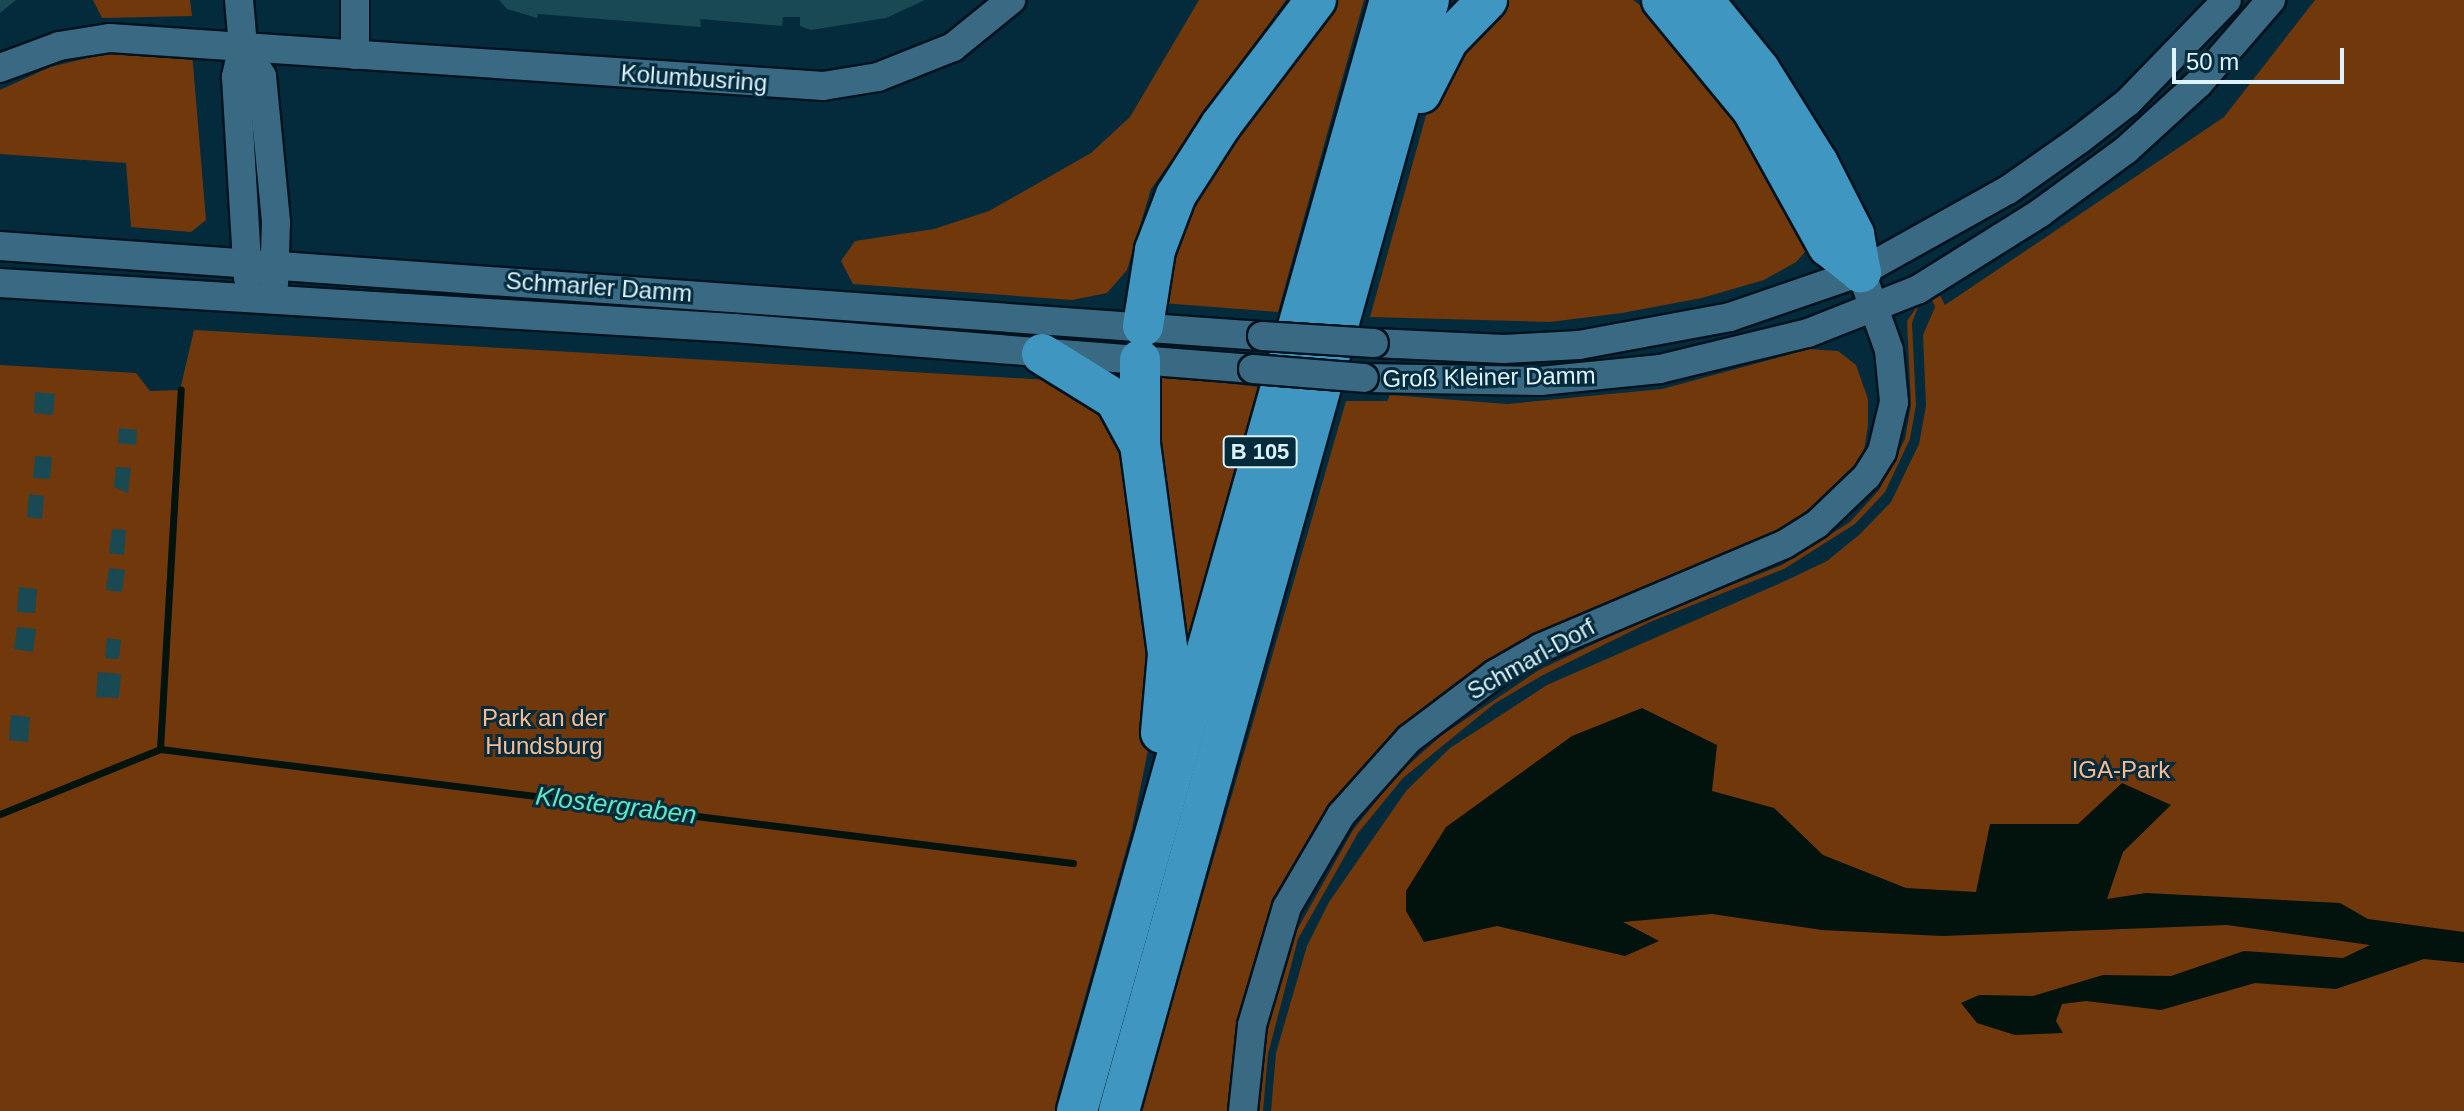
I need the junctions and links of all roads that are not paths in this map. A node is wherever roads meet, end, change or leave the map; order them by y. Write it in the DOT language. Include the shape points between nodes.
graph roads {
  1 [pos="239,0"];
  2 [pos="355,0"];
  3 [pos="1011,0"];
  4 [pos="1316,0"];
  5 [pos="1390,0"];
  6 [pos="1429,0"];
  7 [pos="1487,0"];
  8 [pos="1662,0"];
  9 [pos="1703,0"];
  10 [pos="2227,0"];
  11 [pos="2271,0"];
  12 [pos="243,46"];
  13 [pos="355,55"];
  14 [pos="0,68"];
  15 [pos="1371,204"];
  16 [pos="0,246"];
  17 [pos="261,264"];
  18 [pos="0,283"];
  19 [pos="1869,289"];
  20 [pos="260,300"];
  21 [pos="1142,343"];
  22 [pos="1042,354"];
  23 [pos="1140,444"];
  24 [pos="1133,905"];
  25 [pos="1077,1111"];
  26 [pos="1119,1111"];
  27 [pos="1243,1111"];
  1 -- 12 [label="street"];
  2 -- 13 [label="street"];
  3 -- 13 [label="street, Kolumbusring" via="942,52 878,77 823,86"];
  4 -- 21 [label="highway" via="1213,135 1176,195 1155,250"];
  5 -- 24 [label="highway, B 105"];
  6 -- 15 [label="highway, B 105"];
  7 -- 15 [label="highway" via="1440,53 1425,79 1399,167"];
  8 -- 19 [label="highway" via="1752,109 1828,246"];
  9 -- 19 [label="highway" via="1759,69 1818,163 1854,234"];
  10 -- 19 [label="street, Groß Kleiner Damm" via="2128,102"];
  11 -- 19 [label="street, Groß Kleiner Damm" via="2199,83 2126,150 1919,289"];
  12 -- 13 [label="street, Kolumbusring"];
  12 -- 14 [label="street, Kolumbusring" via="110,38 59,46"];
  12 -- 17 [label="street" via="262,76 276,222"];
  15 -- 26 [label="highway, B 105"];
  16 -- 17 [label="street, Schmarler Damm"];
  17 -- 20 [label="street"];
  17 -- 21 [label="street, Schmarler Damm"];
  18 -- 20 [label="street, Schmarler Damm"];
  19 -- 21 [label="street, Groß Kleiner Damm, bridge" via="1579,345 1504,349 1198,330"];
  19 -- 21 [label="street, Groß Kleiner Damm, bridge" via="1808,333 1660,369 1540,381 1364,378 1253,369"];
  19 -- 27 [label="street, Schmarl-Dorf" via="1890,352 1894,402 1882,452 1846,500 1785,544 1609,615 1495,674 1409,739 1341,815 1287,907 1263,976"];
  20 -- 22 [label="street, Schmarler Damm" via="718,327"];
  21 -- 22 [label="street, Schmarler Damm"];
  21 -- 23 [label="highway"];
  22 -- 23 [label="highway" via="1115,399"];
  23 -- 24 [label="highway" via="1163,602 1167,669 1159,747 1131,848"];
  24 -- 25 [label="highway, B 105"];
}
